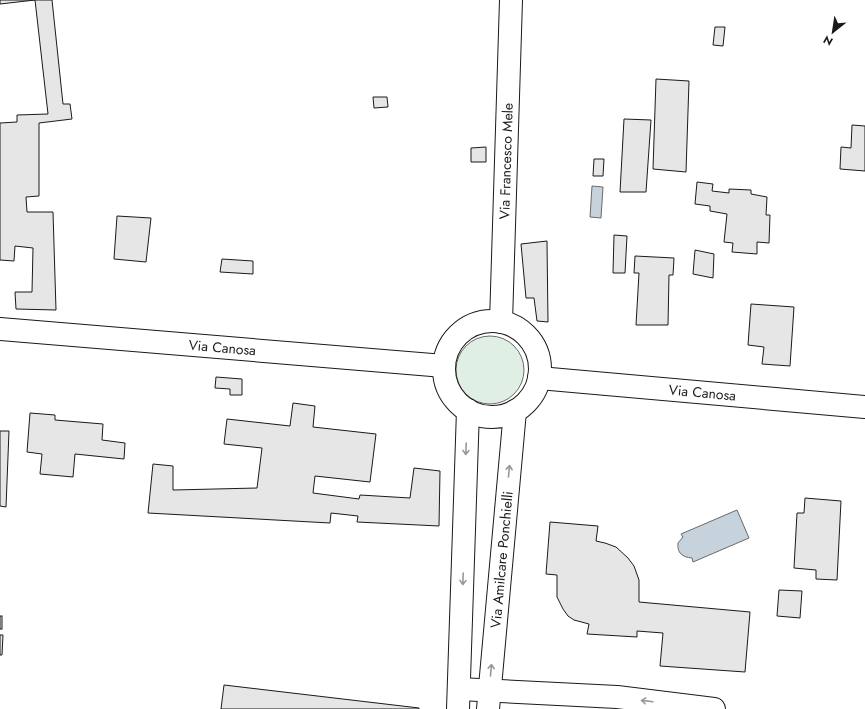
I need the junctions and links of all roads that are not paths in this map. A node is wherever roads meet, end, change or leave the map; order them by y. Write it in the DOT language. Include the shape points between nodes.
graph roads {
  1 [pos="511,0"];
  2 [pos="501,322"];
  3 [pos="0,329"];
  4 [pos="444,366"];
  5 [pos="539,378"];
  6 [pos="865,407"];
  7 [pos="468,410"];
  8 [pos="515,411"];
  9 [pos="459,699"];
  10 [pos="488,700"];
  11 [pos="714,709"];
  1 -- 2 [label="main road, Via Francesco Mele"];
  2 -- 4 [label="main road" via="486,321 470,326 457,336 448,349"];
  2 -- 5 [label="main road" via="526,335 535,348 540,362"];
  3 -- 4 [label="main road, Via Canosa"];
  4 -- 7 [label="main road" via="445,379 450,391 457,402"];
  5 -- 6 [label="main road, Via Canosa"];
  5 -- 8 [label="main road" via="530,397"];
  7 -- 8 [label="main road" via="483,416 499,416"];
  7 -- 9 [label="main road, one-way"];
  10 -- 8 [label="main road, Via Amilcare Ponchielli, one-way"];
  9 -- 10 [label="main road"];
  11 -- 10 [label="main road, one-way" via="617,697"];
}
